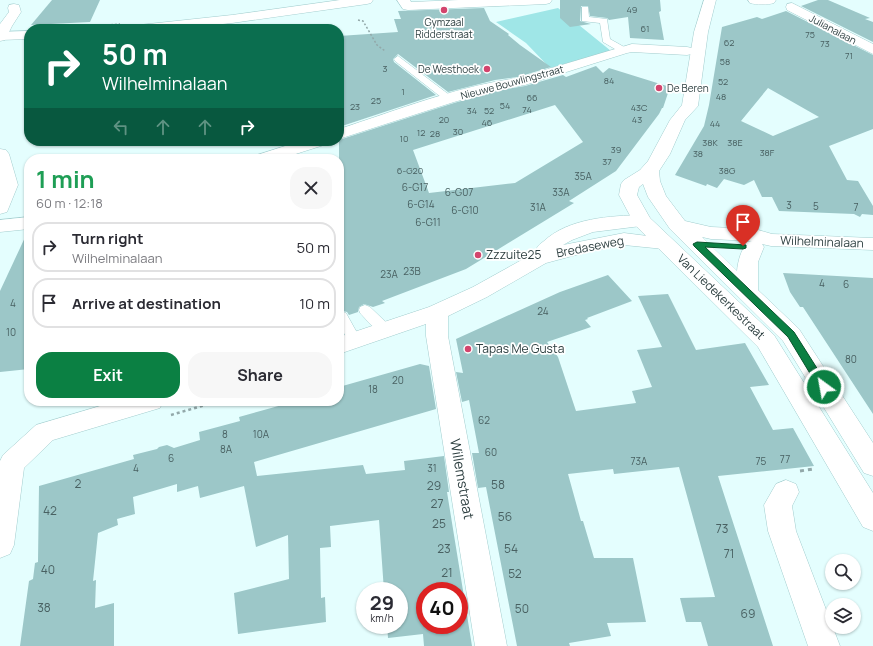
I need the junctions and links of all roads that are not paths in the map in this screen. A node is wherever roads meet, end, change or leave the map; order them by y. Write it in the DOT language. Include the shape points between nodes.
graph roads {
  1 [pos="367,0"];
  2 [pos="403,0"];
  3 [pos="546,0"];
  4 [pos="710,0"];
  5 [pos="754,0"];
  6 [pos="770,0"];
  7 [pos="19,4"];
  8 [pos="792,7"];
  9 [pos="585,9"];
  10 [pos="0,16"];
  11 [pos="184,24"];
  12 [pos="24,35"];
  13 [pos="0,36"];
  14 [pos="24,41"];
  15 [pos="0,42"];
  16 [pos="622,50"];
  17 [pos="873,50"];
  18 [pos="398,59"];
  19 [pos="449,99"];
  20 [pos="681,112"];
  21 [pos="344,132"];
  22 [pos="302,146"];
  23 [pos="0,154"];
  24 [pos="278,154"];
  25 [pos="651,171"];
  26 [pos="0,208"];
  27 [pos="642,221"];
  28 [pos="24,224"];
  29 [pos="0,226"];
  30 [pos="671,234"];
  31 [pos="697,244"];
  32 [pos="763,244"];
  33 [pos="873,244"];
  34 [pos="539,258"];
  35 [pos="747,292"];
  36 [pos="365,310"];
  37 [pos="437,312"];
  38 [pos="344,330"];
  39 [pos="386,330"];
  40 [pos="347,344"];
  41 [pos="134,406"];
  42 [pos="873,465"];
  43 [pos="786,492"];
  44 [pos="873,518"];
  45 [pos="0,545"];
  46 [pos="491,646"];
  47 [pos="824,646"];
  1 -- 11 [label="street"];
  2 -- 3 [label="street" via="408,6"];
  4 -- 20 [label="street" via="701,32 690,106"];
  5 -- 6 [label="street"];
  7 -- 10 [label="street"];
  7 -- 13 [label="street"];
  8 -- 17 [label="street, Julianalaan"];
  9 -- 16 [label="lane" via="585,19 604,20 606,40"];
  12 -- 13 [label="street"];
  14 -- 15 [label="street"];
  16 -- 19 [label="street, Nieuwe Bouwlingstraat" via="520,82"];
  16 -- 20 [label="street, Nieuwe Bouwlingstraat" via="688,37 688,77 680,105"];
  18 -- 19 [label="lane"];
  19 -- 21 [label="street, Nieuwe Bouwlingstraat"];
  20 -- 25 [label="street"];
  22 -- 24 [label="street"];
  23 -- 26 [label="street" via="9,185"];
  25 -- 27 [label="street" via="630,184 628,195"];
  25 -- 30 [label="street" via="651,181"];
  27 -- 30 [label="street"];
  27 -- 34 [label="street, Bredaseweg" via="614,221 579,230 552,243"];
  28 -- 29 [label="street"];
  30 -- 31 [label="street, Bredaseweg"];
  30 -- 32 [label="street, Wilhelminalaan" via="755,235"];
  30 -- 34 [label="street, Bredaseweg" via="591,244"];
  30 -- 44 [label="street, Van Liedekerkestraat" via="721,296 766,341"];
  31 -- 32 [label="street, Wilhelminalaan"];
  31 -- 35 [label="street, Van Liedekerkestraat"];
  32 -- 33 [label="street, Wilhelminalaan"];
  32 -- 35 [label="street, Van Liedekerkestraat" via="748,262"];
  34 -- 37 [label="street, Bredaseweg" via="480,292"];
  35 -- 42 [label="street, Van Liedekerkestraat" via="791,335"];
  36 -- 39 [label="lane"];
  37 -- 39 [label="street, Bredaseweg"];
  37 -- 46 [label="street, Willemstraat" via="436,336"];
  38 -- 40 [label="lane"];
  39 -- 40 [label="street, Bredaseweg"];
  41 -- 45 [label="street" via="45,432 12,463"];
  43 -- 47 [label="street" via="778,505 782,531"];
}
